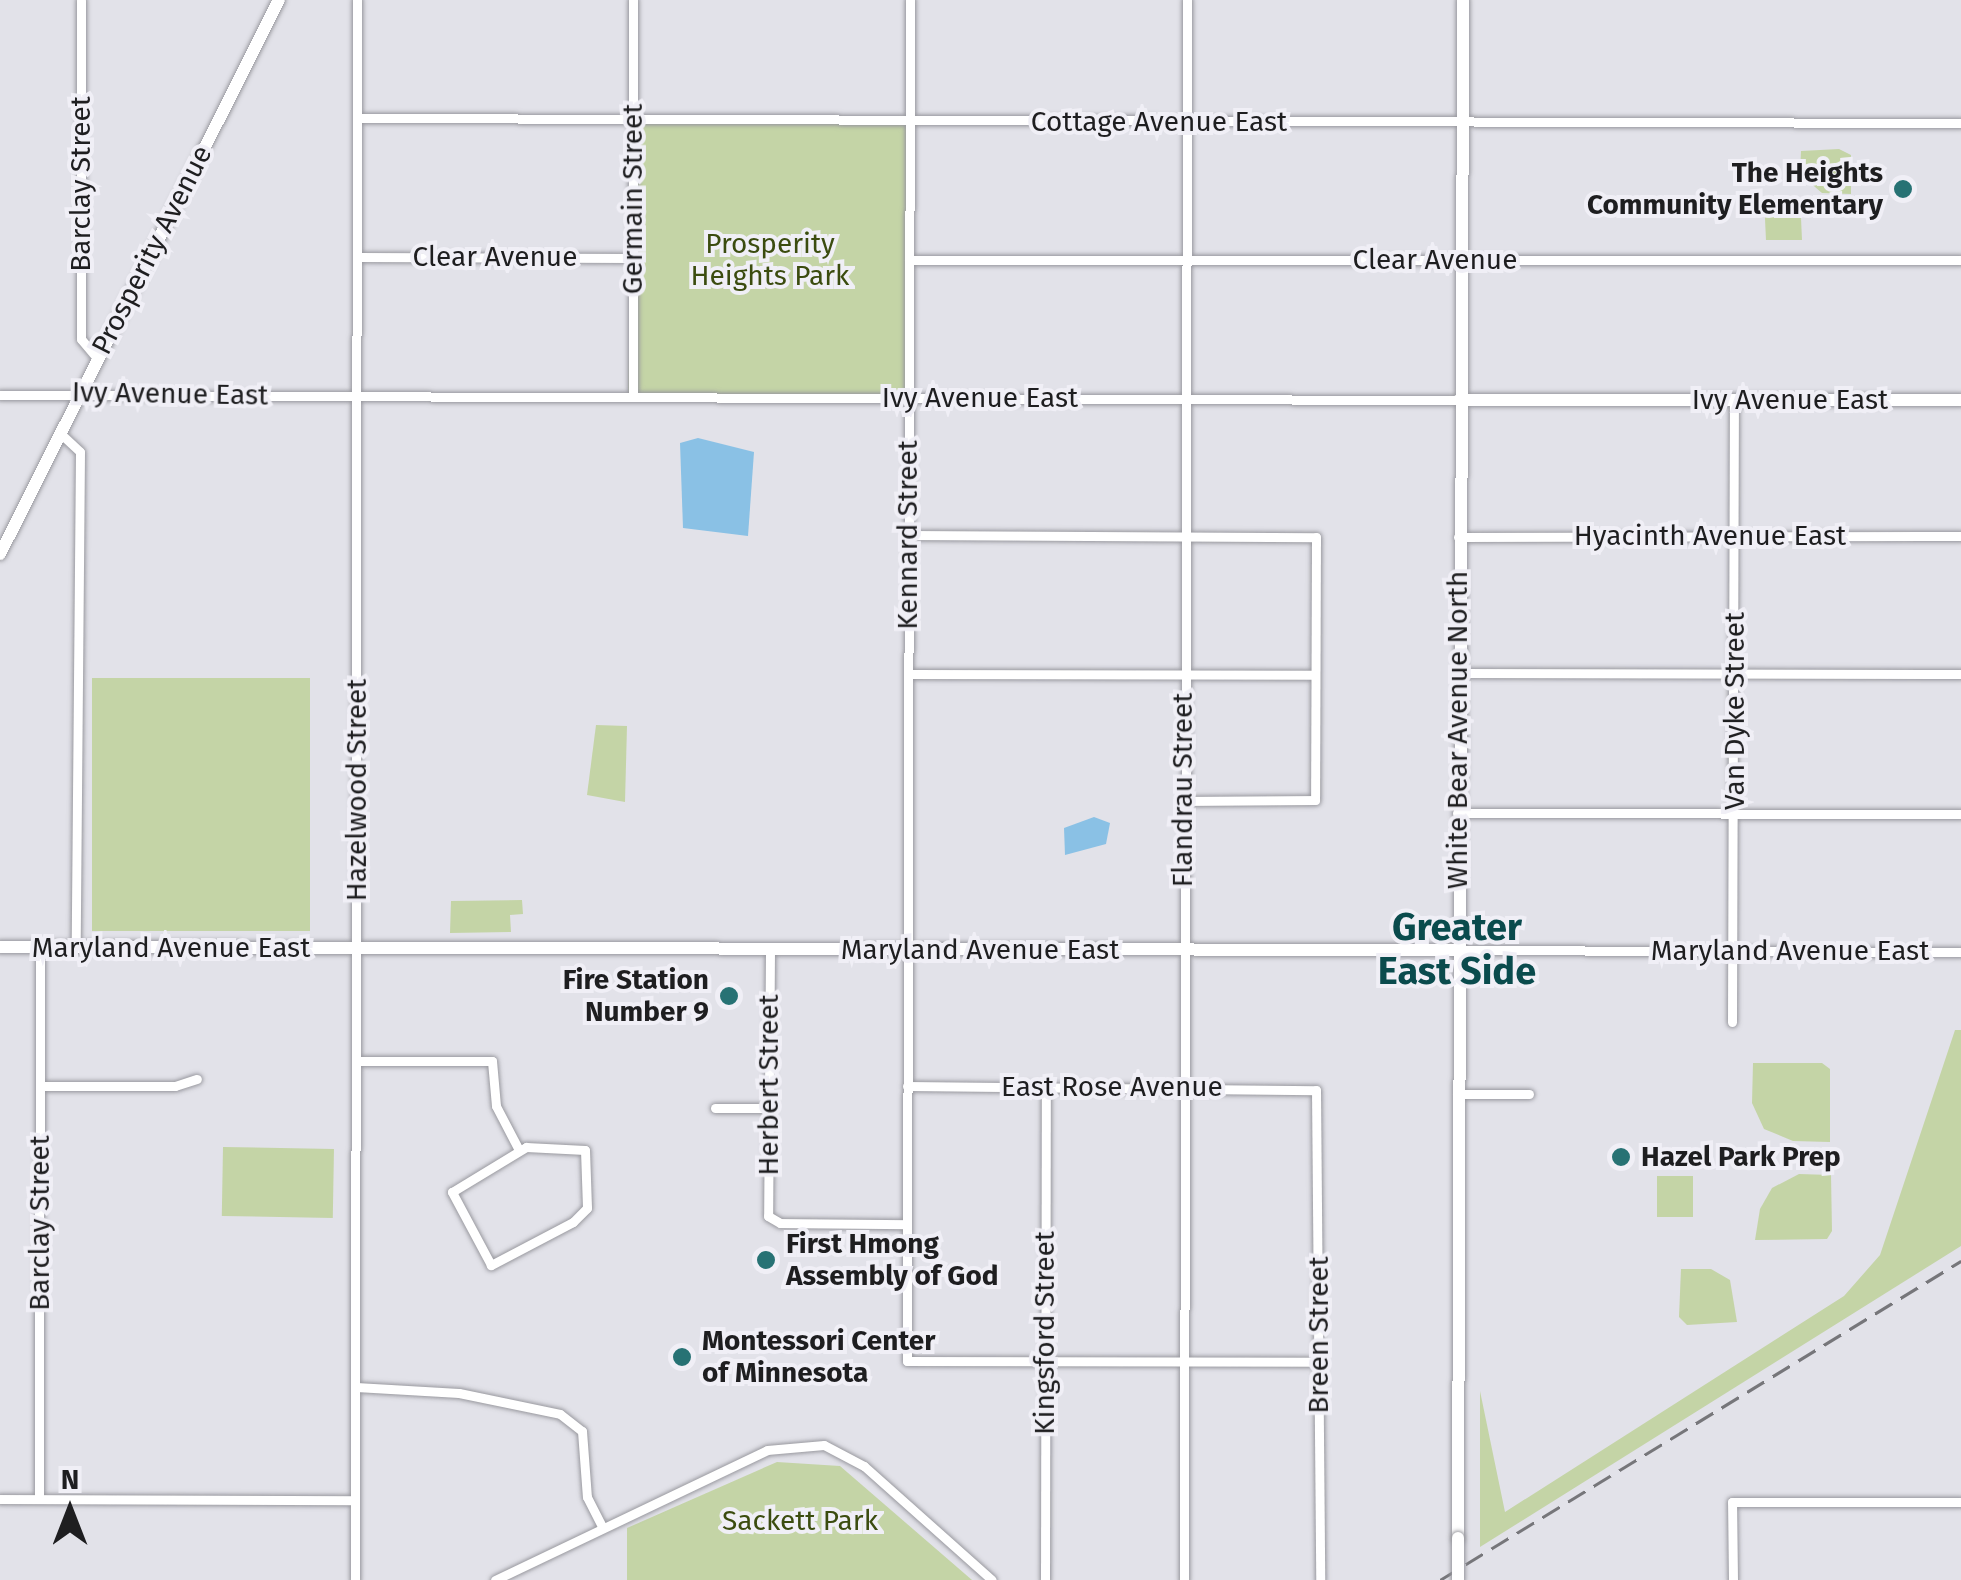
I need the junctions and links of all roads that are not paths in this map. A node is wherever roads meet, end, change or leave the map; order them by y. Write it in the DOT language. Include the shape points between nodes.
graph roads {
  1 [pos="81,0"];
  2 [pos="279,0"];
  3 [pos="357,0"];
  4 [pos="634,0"];
  5 [pos="910,0"];
  6 [pos="1187,0"];
  7 [pos="1462,0"];
  8 [pos="357,118"];
  9 [pos="633,120"];
  10 [pos="910,121"];
  11 [pos="1186,122"];
  12 [pos="1462,124"];
  13 [pos="1961,124"];
  14 [pos="357,257"];
  15 [pos="633,258"];
  16 [pos="1460,259"];
  17 [pos="909,260"];
  18 [pos="1186,260"];
  19 [pos="1961,260"];
  20 [pos="98,359"];
  21 [pos="78,392"];
  22 [pos="0,395"];
  23 [pos="357,396"];
  24 [pos="633,397"];
  25 [pos="909,398"];
  26 [pos="1185,399"];
  27 [pos="1460,400"];
  28 [pos="1734,400"];
  29 [pos="1961,400"];
  30 [pos="60,434"];
  31 [pos="1736,534"];
  32 [pos="908,535"];
  33 [pos="1184,536"];
  34 [pos="1961,536"];
  35 [pos="1458,537"];
  36 [pos="0,554"];
  37 [pos="1458,673"];
  38 [pos="908,674"];
  39 [pos="1184,674"];
  40 [pos="1735,674"];
  41 [pos="1961,674"];
  42 [pos="1314,675"];
  43 [pos="1184,801"];
  44 [pos="1457,814"];
  45 [pos="1734,814"];
  46 [pos="1961,814"];
  47 [pos="0,947"];
  48 [pos="40,948"];
  49 [pos="76,948"];
  50 [pos="357,949"];
  51 [pos="770,950"];
  52 [pos="907,950"];
  53 [pos="1182,950"];
  54 [pos="1457,950"];
  55 [pos="1733,951"];
  56 [pos="1961,952"];
  57 [pos="1732,1022"];
  58 [pos="357,1061"];
  59 [pos="197,1078"];
  60 [pos="40,1086"];
  61 [pos="907,1086"];
  62 [pos="1046,1087"];
  63 [pos="1183,1088"];
  64 [pos="1316,1090"];
  65 [pos="1457,1094"];
  66 [pos="1529,1094"];
  67 [pos="715,1108"];
  68 [pos="770,1108"];
  69 [pos="519,1150"];
  70 [pos="906,1224"];
  71 [pos="1045,1362"];
  72 [pos="1184,1362"];
  73 [pos="1318,1362"];
  74 [pos="356,1387"];
  75 [pos="0,1499"];
  76 [pos="39,1499"];
  77 [pos="355,1500"];
  78 [pos="1961,1502"];
  79 [pos="602,1527"];
  80 [pos="355,1580"];
  81 [pos="494,1580"];
  82 [pos="992,1580"];
  83 [pos="1044,1580"];
  84 [pos="1184,1580"];
  85 [pos="1320,1580"];
  86 [pos="1458,1580"];
  87 [pos="1732,1580"];
  1 -- 20 [label="street, Barclay Street" via="81,339"];
  2 -- 20 [label="main road, Prosperity Avenue"];
  3 -- 8 [label="street, Hazelwood Street"];
  4 -- 9 [label="street, Germain Street"];
  5 -- 10 [label="street, Kennard Street"];
  6 -- 11 [label="street, Flandrau Street"];
  7 -- 12 [label="main road, White Bear Avenue North"];
  8 -- 9 [label="street, Cottage Avenue East"];
  8 -- 14 [label="street, Hazelwood Street"];
  9 -- 10 [label="street, Cottage Avenue East"];
  9 -- 15 [label="street, Germain Street"];
  10 -- 11 [label="street, Cottage Avenue East"];
  10 -- 17 [label="street, Kennard Street"];
  11 -- 12 [label="street, Cottage Avenue East"];
  11 -- 18 [label="street, Flandrau Street"];
  12 -- 13 [label="street, Cottage Avenue East"];
  12 -- 16 [label="main road, White Bear Avenue North"];
  14 -- 15 [label="street, Clear Avenue"];
  14 -- 23 [label="street, Hazelwood Street"];
  15 -- 24 [label="street, Germain Street"];
  16 -- 18 [label="street, Clear Avenue"];
  16 -- 19 [label="street, Clear Avenue"];
  16 -- 27 [label="main road, White Bear Avenue North"];
  17 -- 18 [label="street, Clear Avenue"];
  17 -- 25 [label="street, Kennard Street"];
  18 -- 26 [label="street, Flandrau Street"];
  20 -- 21 [label="main road, Prosperity Avenue"];
  21 -- 22 [label="street, Ivy Avenue East"];
  21 -- 23 [label="street, Ivy Avenue East"];
  21 -- 30 [label="main road, Prosperity Avenue"];
  23 -- 24 [label="street, Ivy Avenue East"];
  23 -- 50 [label="street, Hazelwood Street"];
  24 -- 25 [label="street, Ivy Avenue East"];
  25 -- 26 [label="street, Ivy Avenue East"];
  25 -- 32 [label="street, Kennard Street"];
  26 -- 27 [label="street, Ivy Avenue East"];
  26 -- 33 [label="street, Flandrau Street"];
  27 -- 28 [label="main road, Ivy Avenue East"];
  27 -- 35 [label="main road, White Bear Avenue North"];
  28 -- 29 [label="main road, Ivy Avenue East"];
  28 -- 31 [label="street, Van Dyke Street"];
  30 -- 36 [label="main road, Prosperity Avenue"];
  30 -- 49 [label="street" via="80,452"];
  31 -- 34 [label="street, Hyacinth Avenue East"];
  31 -- 35 [label="street, Hyacinth Avenue East"];
  31 -- 40 [label="street, Van Dyke Street"];
  32 -- 33 [label="street"];
  32 -- 38 [label="street, Kennard Street"];
  33 -- 39 [label="street, Flandrau Street"];
  33 -- 42 [label="street" via="1316,537"];
  35 -- 37 [label="main road, White Bear Avenue North"];
  37 -- 40 [label="street"];
  37 -- 44 [label="main road, White Bear Avenue North"];
  38 -- 39 [label="street"];
  38 -- 52 [label="street, Kennard Street"];
  39 -- 42 [label="street"];
  39 -- 43 [label="street, Flandrau Street"];
  40 -- 41 [label="street"];
  40 -- 45 [label="street, Van Dyke Street"];
  42 -- 43 [label="street" via="1314,800"];
  43 -- 53 [label="street, Flandrau Street"];
  44 -- 45 [label="street"];
  44 -- 54 [label="main road, White Bear Avenue North"];
  45 -- 46 [label="street"];
  45 -- 55 [label="street, Van Dyke Street"];
  47 -- 48 [label="main road, Maryland Avenue East"];
  48 -- 49 [label="main road, Maryland Avenue East"];
  48 -- 60 [label="street, Barclay Street"];
  49 -- 50 [label="main road, Maryland Avenue East"];
  50 -- 51 [label="main road, Maryland Avenue East"];
  50 -- 58 [label="street, Hazelwood Street"];
  51 -- 52 [label="main road, Maryland Avenue East"];
  51 -- 68 [label="street, Herbert Street"];
  52 -- 53 [label="main road, Maryland Avenue East"];
  52 -- 61 [label="street, Kennard Street"];
  53 -- 54 [label="main road, Maryland Avenue East"];
  53 -- 63 [label="street, Flandrau Street"];
  54 -- 55 [label="street, Maryland Avenue East"];
  54 -- 65 [label="main road, White Bear Avenue North"];
  55 -- 56 [label="street, Maryland Avenue East"];
  55 -- 57 [label="street, Van Dyke Street"];
  58 -- 69 [label="street" via="492,1062 496,1106"];
  58 -- 74 [label="street, Hazelwood Street"];
  59 -- 60 [label="street" via="175,1086"];
  60 -- 76 [label="street, Barclay Street"];
  61 -- 62 [label="street, East Rose Avenue"];
  61 -- 70 [label="street, Kennard Street"];
  62 -- 63 [label="street, East Rose Avenue"];
  62 -- 71 [label="street, Kingsford Street"];
  63 -- 64 [label="street, East Rose Avenue"];
  63 -- 72 [label="street, Flandrau Street"];
  64 -- 73 [label="street, Breen Street"];
  65 -- 66 [label="street"];
  65 -- 86 [label="main road, White Bear Avenue North, bridge"];
  67 -- 68 [label="street"];
  68 -- 70 [label="street, Herbert Street" via="771,1220"];
  69 -- 69 [label="street" via="452,1192 491,1265 582,1217 587,1208 585,1150"];
  70 -- 71 [label="street, Kennard Street" via="907,1361"];
  71 -- 72 [label="street"];
  71 -- 83 [label="street, Kingsford Street"];
  72 -- 73 [label="street"];
  72 -- 84 [label="street, Flandrau Street"];
  73 -- 85 [label="street, Breen Street"];
  74 -- 77 [label="street, Hazelwood Street"];
  74 -- 79 [label="street" via="459,1393 560,1414 582,1431 587,1496"];
  75 -- 76 [label="street"];
  76 -- 77 [label="street"];
  77 -- 80 [label="street, Hazelwood Street"];
  78 -- 87 [label="street" via="1732,1502"];
  79 -- 81 [label="street"];
  79 -- 82 [label="street" via="767,1450 824,1446 864,1466"];
}
